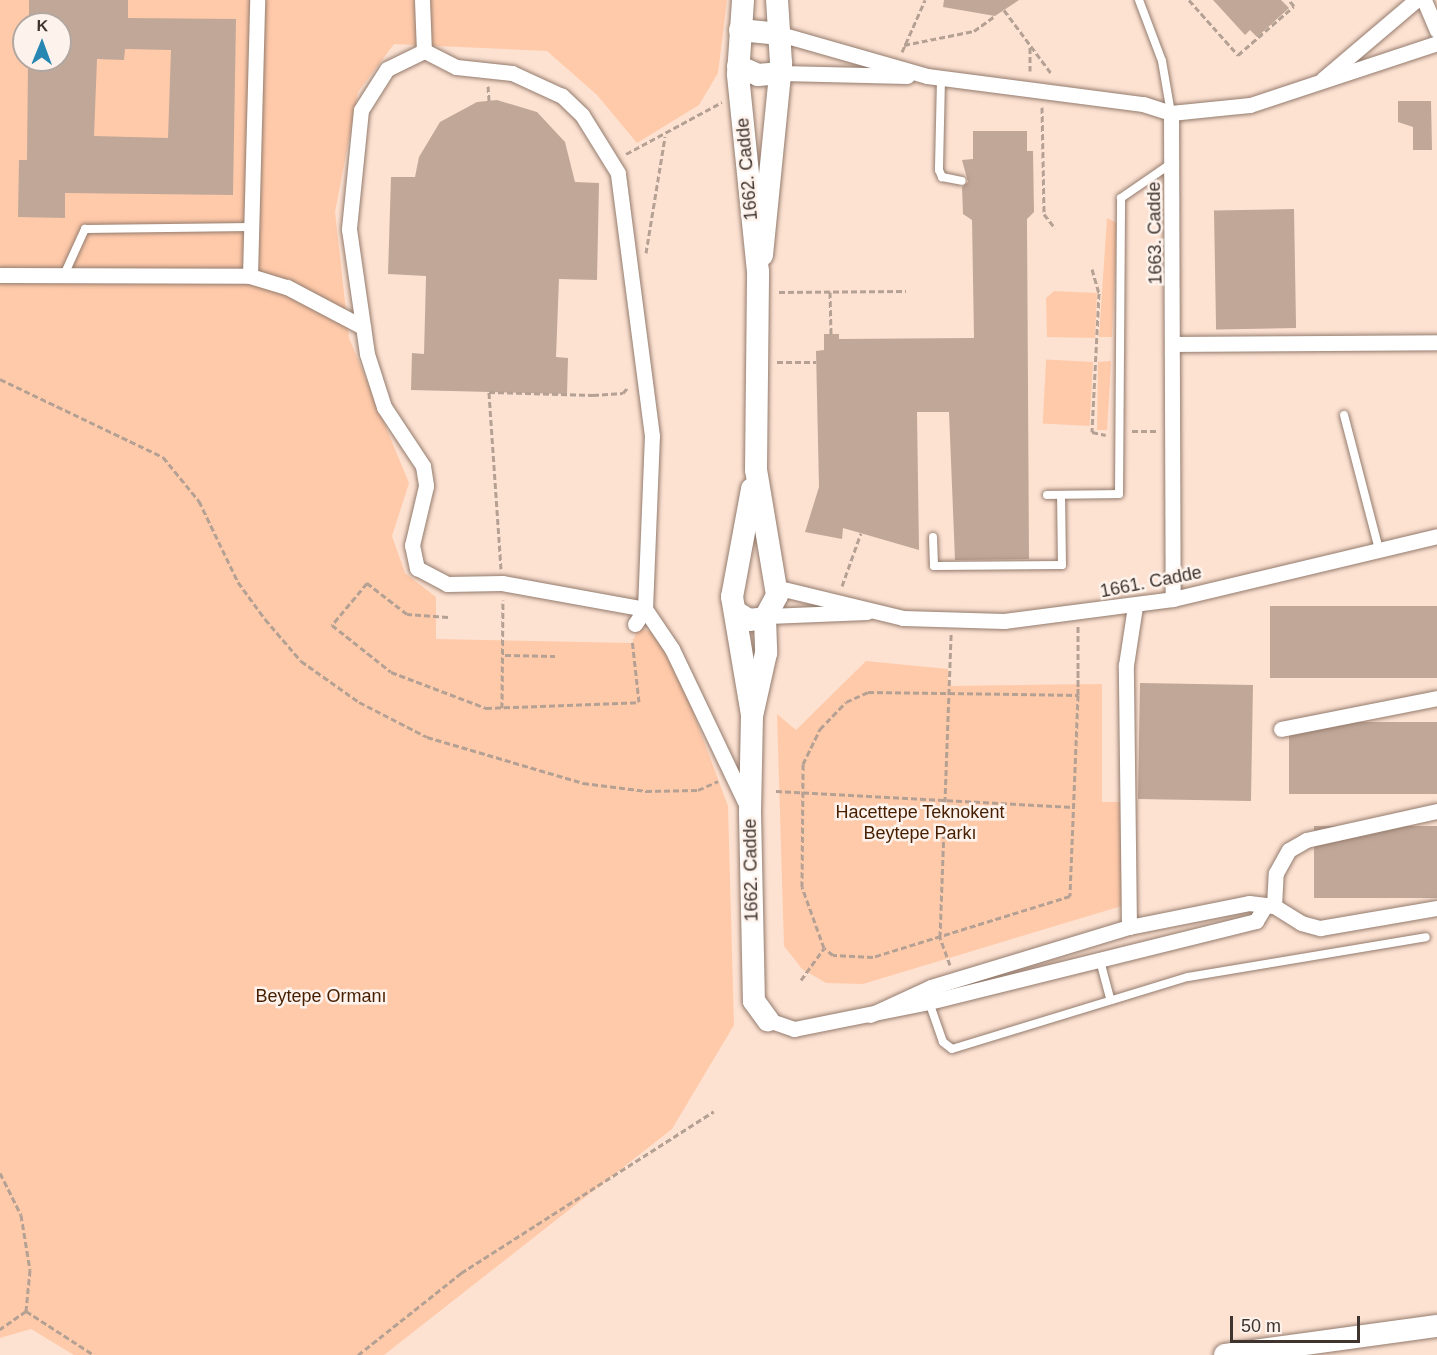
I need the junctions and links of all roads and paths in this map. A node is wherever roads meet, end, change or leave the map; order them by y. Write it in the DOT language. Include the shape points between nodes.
graph roads {
  1 [pos="257,0"];
  2 [pos="422,0"];
  3 [pos="743,0"];
  4 [pos="777,0"];
  5 [pos="926,0"];
  6 [pos="1139,0"];
  7 [pos="1190,0"];
  8 [pos="1289,0"];
  9 [pos="1416,0"];
  10 [pos="1424,0"];
  11 [pos="1004,10"];
  12 [pos="995,16"];
  13 [pos="740,30"];
  14 [pos="1437,30"];
  15 [pos="780,34"];
  16 [pos="1437,43"];
  17 [pos="904,45"];
  18 [pos="1030,45"];
  19 [pos="424,51"];
  20 [pos="898,68"];
  21 [pos="1030,71"];
  22 [pos="781,73"];
  23 [pos="1051,73"];
  24 [pos="739,76"];
  25 [pos="934,78"];
  26 [pos="1316,84"];
  27 [pos="1041,93"];
  28 [pos="1171,113"];
  29 [pos="665,137"];
  30 [pos="620,146"];
  31 [pos="1173,162"];
  32 [pos="962,181"];
  33 [pos="252,227"];
  34 [pos="1055,228"];
  35 [pos="645,259"];
  36 [pos="1092,269"];
  37 [pos="758,272"];
  38 [pos="0,275"];
  39 [pos="64,275"];
  40 [pos="250,276"];
  41 [pos="906,291"];
  42 [pos="779,292"];
  43 [pos="830,292"];
  44 [pos="363,327"];
  45 [pos="831,334"];
  46 [pos="1437,342"];
  47 [pos="1176,344"];
  48 [pos="777,362"];
  49 [pos="816,362"];
  50 [pos="641,371"];
  51 [pos="0,379"];
  52 [pos="1344,415"];
  53 [pos="1175,431"];
  54 [pos="1106,435"];
  55 [pos="1129,437"];
  56 [pos="756,470"];
  57 [pos="1047,495"];
  58 [pos="1061,495"];
  59 [pos="861,533"];
  60 [pos="1437,536"];
  61 [pos="933,537"];
  62 [pos="1379,549"];
  63 [pos="502,583"];
  64 [pos="737,583"];
  65 [pos="775,587"];
  66 [pos="840,594"];
  67 [pos="1173,599"];
  68 [pos="1136,606"];
  69 [pos="645,609"];
  70 [pos="736,612"];
  71 [pos="867,612"];
  72 [pos="1077,614"];
  73 [pos="448,617"];
  74 [pos="766,617"];
  75 [pos="952,620"];
  76 [pos="633,629"];
  77 [pos="505,655"];
  78 [pos="555,656"];
  79 [pos="950,692"];
  80 [pos="1078,695"];
  81 [pos="1437,698"];
  82 [pos="502,708"];
  83 [pos="752,716"];
  84 [pos="1281,729"];
  85 [pos="732,774"];
  86 [pos="803,789"];
  87 [pos="777,791"];
  88 [pos="947,799"];
  89 [pos="1074,807"];
  90 [pos="1437,811"];
  91 [pos="750,813"];
  92 [pos="1270,906"];
  93 [pos="1437,908"];
  94 [pos="1129,927"];
  95 [pos="940,937"];
  96 [pos="1426,937"];
  97 [pos="824,948"];
  98 [pos="1099,956"];
  99 [pos="950,965"];
  100 [pos="801,980"];
  101 [pos="1110,998"];
  102 [pos="929,1002"];
  103 [pos="870,1015"];
  104 [pos="768,1020"];
  105 [pos="714,1111"];
  106 [pos="0,1173"];
  107 [pos="26,1311"];
  108 [pos="1437,1326"];
  109 [pos="0,1329"];
  110 [pos="94,1355"];
  111 [pos="358,1355"];
  112 [pos="1225,1355"];
  1 -- 33 [label="street"];
  2 -- 19 [label="street"];
  3 -- 13 [label="street, 1662. Cadde"];
  4 -- 15 [label="street, 1662. Cadde"];
  5 -- 17 [label="path"];
  6 -- 28 [label="lane" via="1162,61"];
  7 -- 8 [label="path" via="1238,55 1294,6"];
  9 -- 26 [label="street"];
  10 -- 14 [label="street"];
  11 -- 18 [label="path"];
  12 -- 17 [label="path" via="974,31"];
  13 -- 15 [label="street"];
  13 -- 24 [label="street, 1662. Cadde"];
  15 -- 20 [label="street"];
  15 -- 22 [label="street, 1662. Cadde"];
  16 -- 26 [label="street"];
  17 -- 20 [label="path"];
  18 -- 21 [label="path"];
  18 -- 23 [label="path"];
  19 -- 44 [label="street" via="387,69 361,110 349,229"];
  19 -- 50 [label="street" via="456,67 512,73 542,85 582,115 599,139 618,173"];
  20 -- 25 [label="street"];
  22 -- 24 [label="street"];
  22 -- 25 [label="street"];
  22 -- 37 [label="street, 1662. Cadde" via="767,237"];
  24 -- 29 [label="path"];
  24 -- 37 [label="street, 1662. Cadde"];
  25 -- 27 [label="street"];
  25 -- 32 [label="lane" via="939,170 942,177"];
  26 -- 28 [label="street" via="1250,105"];
  27 -- 28 [label="street" via="1143,104"];
  27 -- 34 [label="path" via="1044,214"];
  28 -- 31 [label="street, 1663. Cadde"];
  29 -- 30 [label="path" via="626,155"];
  29 -- 35 [label="path"];
  31 -- 47 [label="street, 1663. Cadde"];
  31 -- 58 [label="lane" via="1121,198 1119,494"];
  33 -- 39 [label="lane" via="85,229"];
  33 -- 40 [label="street"];
  36 -- 54 [label="path" via="1099,293 1092,432"];
  37 -- 56 [label="street, 1662. Cadde"];
  38 -- 39 [label="street"];
  39 -- 40 [label="street"];
  40 -- 44 [label="street" via="286,287"];
  41 -- 43 [label="path"];
  42 -- 43 [label="path"];
  43 -- 45 [label="path"];
  44 -- 63 [label="street" via="384,407 423,466 426,486 412,545 417,568 447,584"];
  46 -- 47 [label="street"];
  47 -- 53 [label="street, 1663. Cadde"];
  48 -- 49 [label="path"];
  50 -- 63 [label="path" via="623,393 489,392"];
  50 -- 69 [label="street" via="652,436"];
  51 -- 85 [label="path" via="164,457 199,501 238,582 265,620 301,661 359,702 427,737 583,783 698,790"];
  52 -- 62 [label="lane"];
  53 -- 55 [label="path" via="1130,430"];
  53 -- 67 [label="street, 1663. Cadde"];
  56 -- 64 [label="street, 1662. Cadde"];
  56 -- 65 [label="street, 1662. Cadde"];
  57 -- 58 [label="lane"];
  58 -- 61 [label="lane" via="1062,565 934,567"];
  59 -- 66 [label="path"];
  60 -- 62 [label="street, 1661. Cadde"];
  62 -- 67 [label="street, 1661. Cadde"];
  63 -- 69 [label="street"];
  63 -- 77 [label="path"];
  64 -- 65 [label="street" via="757,575"];
  64 -- 70 [label="street, 1662. Cadde" via="732,597"];
  65 -- 71 [label="street, 1661. Cadde"];
  65 -- 74 [label="street, 1662. Cadde" via="777,603"];
  67 -- 68 [label="street, 1661. Cadde"];
  68 -- 72 [label="street, 1661. Cadde"];
  68 -- 94 [label="street" via="1126,665"];
  69 -- 76 [label="street"];
  69 -- 85 [label="street" via="672,649"];
  70 -- 74 [label="street" via="749,620"];
  70 -- 83 [label="street, 1662. Cadde" via="744,690"];
  71 -- 74 [label="street, 1661. Cadde"];
  71 -- 75 [label="street, 1661. Cadde"];
  72 -- 75 [label="street, 1661. Cadde"];
  72 -- 80 [label="path"];
  73 -- 82 [label="path" via="407,614 367,583 332,625 391,672 456,699"];
  74 -- 83 [label="street, 1662. Cadde" via="766,653"];
  75 -- 79 [label="path"];
  76 -- 82 [label="path" via="639,702"];
  77 -- 78 [label="path"];
  77 -- 82 [label="path"];
  79 -- 80 [label="path"];
  79 -- 86 [label="path" via="868,692 846,702 811,746 803,764"];
  79 -- 88 [label="path"];
  80 -- 89 [label="path"];
  81 -- 84 [label="street"];
  83 -- 91 [label="street, 1662. Cadde"];
  85 -- 91 [label="street"];
  86 -- 87 [label="path"];
  86 -- 88 [label="path"];
  86 -- 97 [label="path" via="802,887"];
  88 -- 89 [label="path"];
  88 -- 95 [label="path"];
  89 -- 95 [label="path" via="1070,896"];
  90 -- 92 [label="street" via="1306,840 1289,850 1276,873"];
  91 -- 104 [label="street, 1662. Cadde" via="754,1001"];
  92 -- 93 [label="street" via="1301,923 1320,928"];
  92 -- 94 [label="street" via="1249,903"];
  92 -- 98 [label="street" via="1256,921"];
  94 -- 103 [label="street" via="931,987"];
  95 -- 97 [label="path" via="873,957 832,955"];
  95 -- 99 [label="path"];
  96 -- 101 [label="lane" via="1188,977"];
  97 -- 100 [label="path"];
  98 -- 101 [label="lane"];
  98 -- 102 [label="street"];
  101 -- 102 [label="lane" via="952,1049 943,1042"];
  102 -- 103 [label="street"];
  103 -- 104 [label="street" via="794,1029"];
  105 -- 111 [label="path" via="460,1273"];
  106 -- 107 [label="path" via="21,1215 30,1270"];
  107 -- 109 [label="path"];
  107 -- 110 [label="path"];
  108 -- 112 [label="street"];
}
